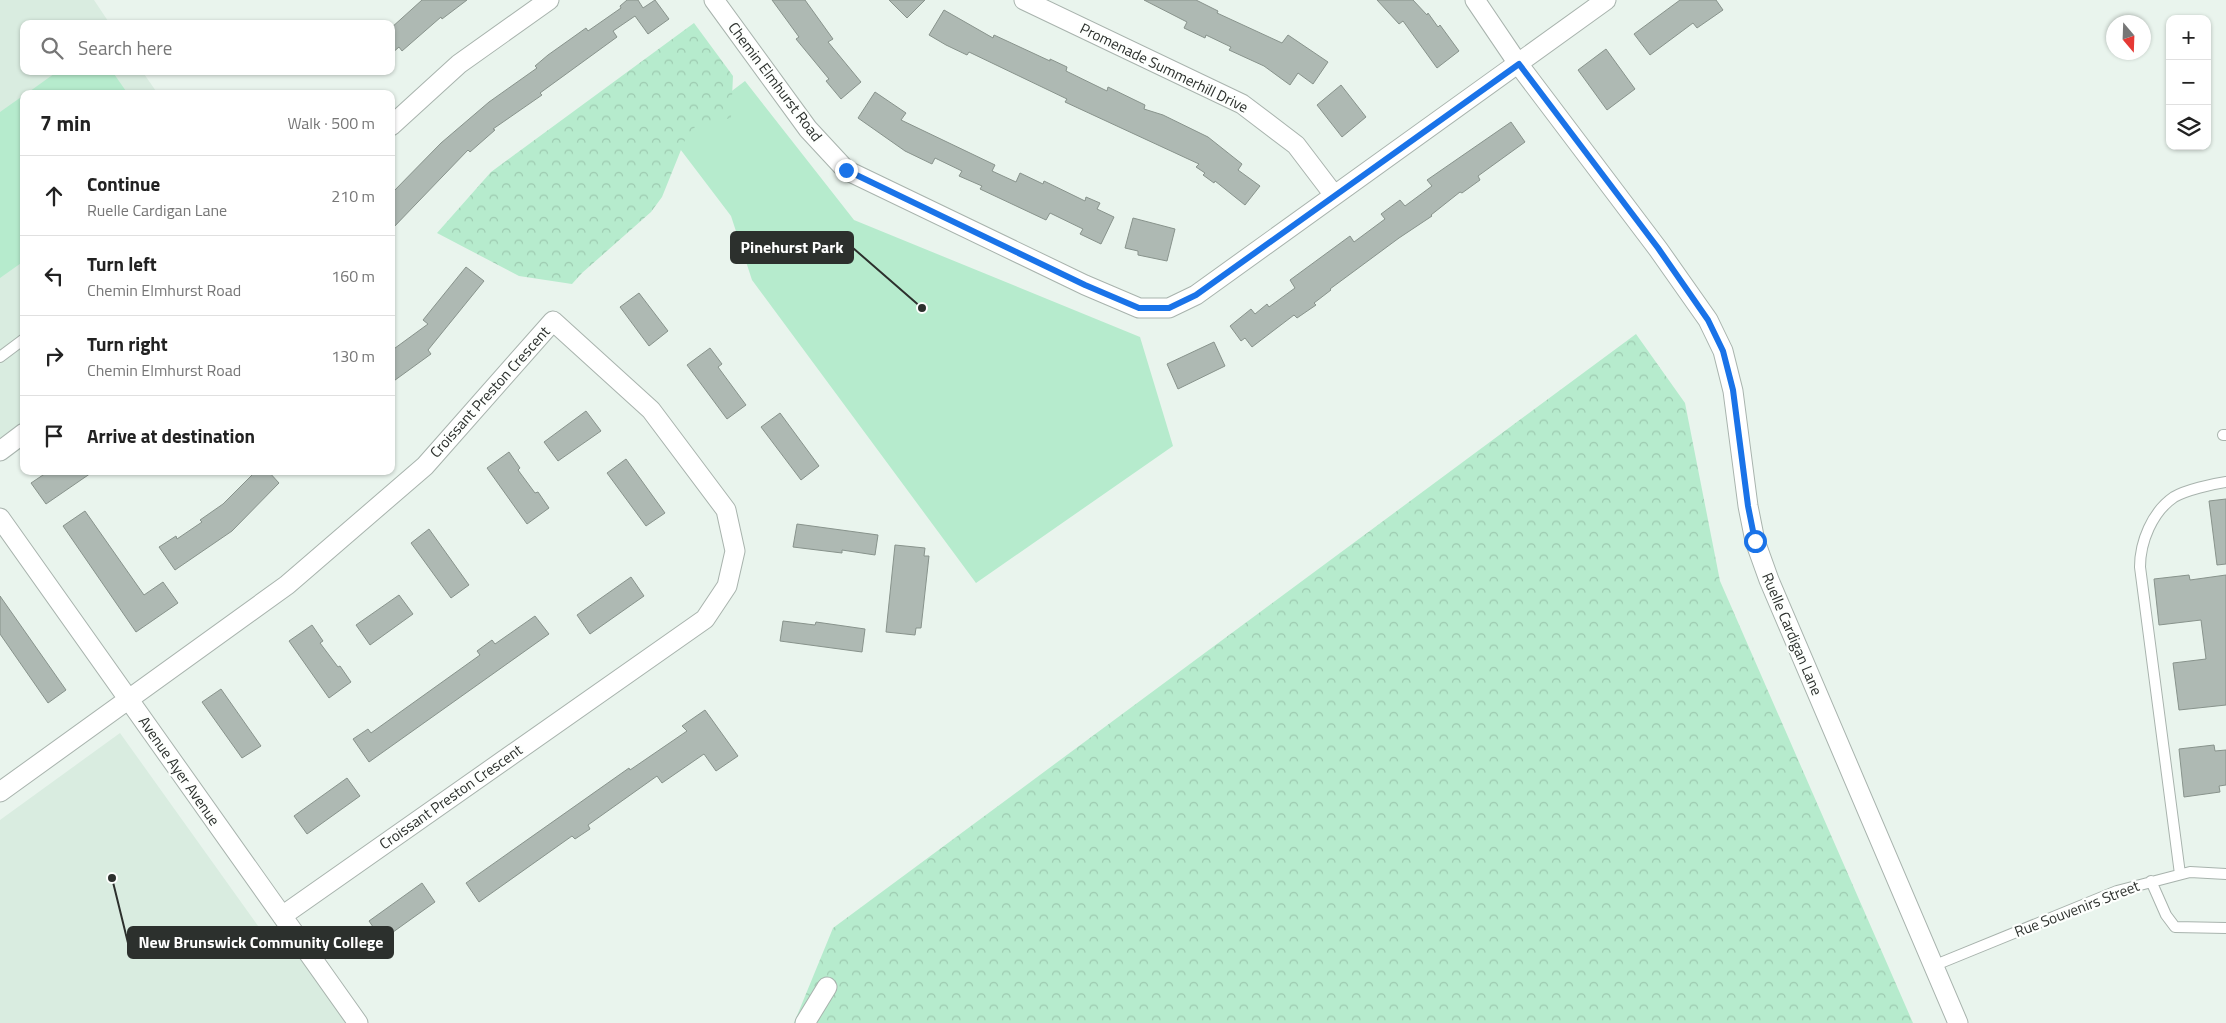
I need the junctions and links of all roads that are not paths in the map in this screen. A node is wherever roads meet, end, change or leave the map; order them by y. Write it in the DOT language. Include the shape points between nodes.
graph roads {
  1 [pos="549,0"];
  2 [pos="714,0"];
  3 [pos="1024,0"];
  4 [pos="1475,0"];
  5 [pos="1606,0"];
  6 [pos="1519,64"];
  7 [pos="395,122"];
  8 [pos="1334,195"];
  9 [pos="20,342"];
  10 [pos="0,357"];
  11 [pos="20,436"];
  12 [pos="0,451"];
  13 [pos="2226,482"];
  14 [pos="0,518"];
  15 [pos="128,699"];
  16 [pos="0,792"];
  17 [pos="2180,874"];
  18 [pos="2226,874"];
  19 [pos="2151,881"];
  20 [pos="282,916"];
  21 [pos="2226,928"];
  22 [pos="1933,966"];
  23 [pos="827,987"];
  24 [pos="358,1023"];
  25 [pos="805,1023"];
  26 [pos="1958,1023"];
  1 -- 7 [label="street" via="459,64"];
  2 -- 8 [label="street, Chemin Elmhurst Road" via="808,129 846,170 1139,308 1169,308 1196,295"];
  3 -- 8 [label="street, Promenade Summerhill Drive" via="1242,104 1296,145"];
  4 -- 6 [label="street, Ruelle Cardigan Lane"];
  5 -- 6 [label="street, Chemin Elmhurst Road"];
  6 -- 8 [label="street, Chemin Elmhurst Road"];
  6 -- 22 [label="street, Ruelle Cardigan Lane" via="1658,248 1708,320 1723,351 1733,390 1748,506 1758,549 1772,590"];
  9 -- 10 [label="lane"];
  11 -- 12 [label="street"];
  13 -- 17 [label="lane" via="2175,497 2160,511 2140,550"];
  14 -- 15 [label="street, Avenue Ayer Avenue"];
  15 -- 16 [label="street"];
  15 -- 20 [label="street, Avenue Ayer Avenue"];
  15 -- 20 [label="street, Croissant Preston Crescent" via="288,585 425,466 553,321 651,410 726,510 735,551 727,586 706,618"];
  17 -- 18 [label="lane, Rue Souvenirs Street"];
  17 -- 19 [label="lane, Rue Souvenirs Street"];
  19 -- 21 [label="lane" via="2175,928"];
  19 -- 22 [label="lane, Rue Souvenirs Street" via="2117,891"];
  20 -- 24 [label="street, Avenue Ayer Avenue"];
  22 -- 26 [label="street, Ruelle Cardigan Lane"];
  23 -- 25 [label="street"];
}
